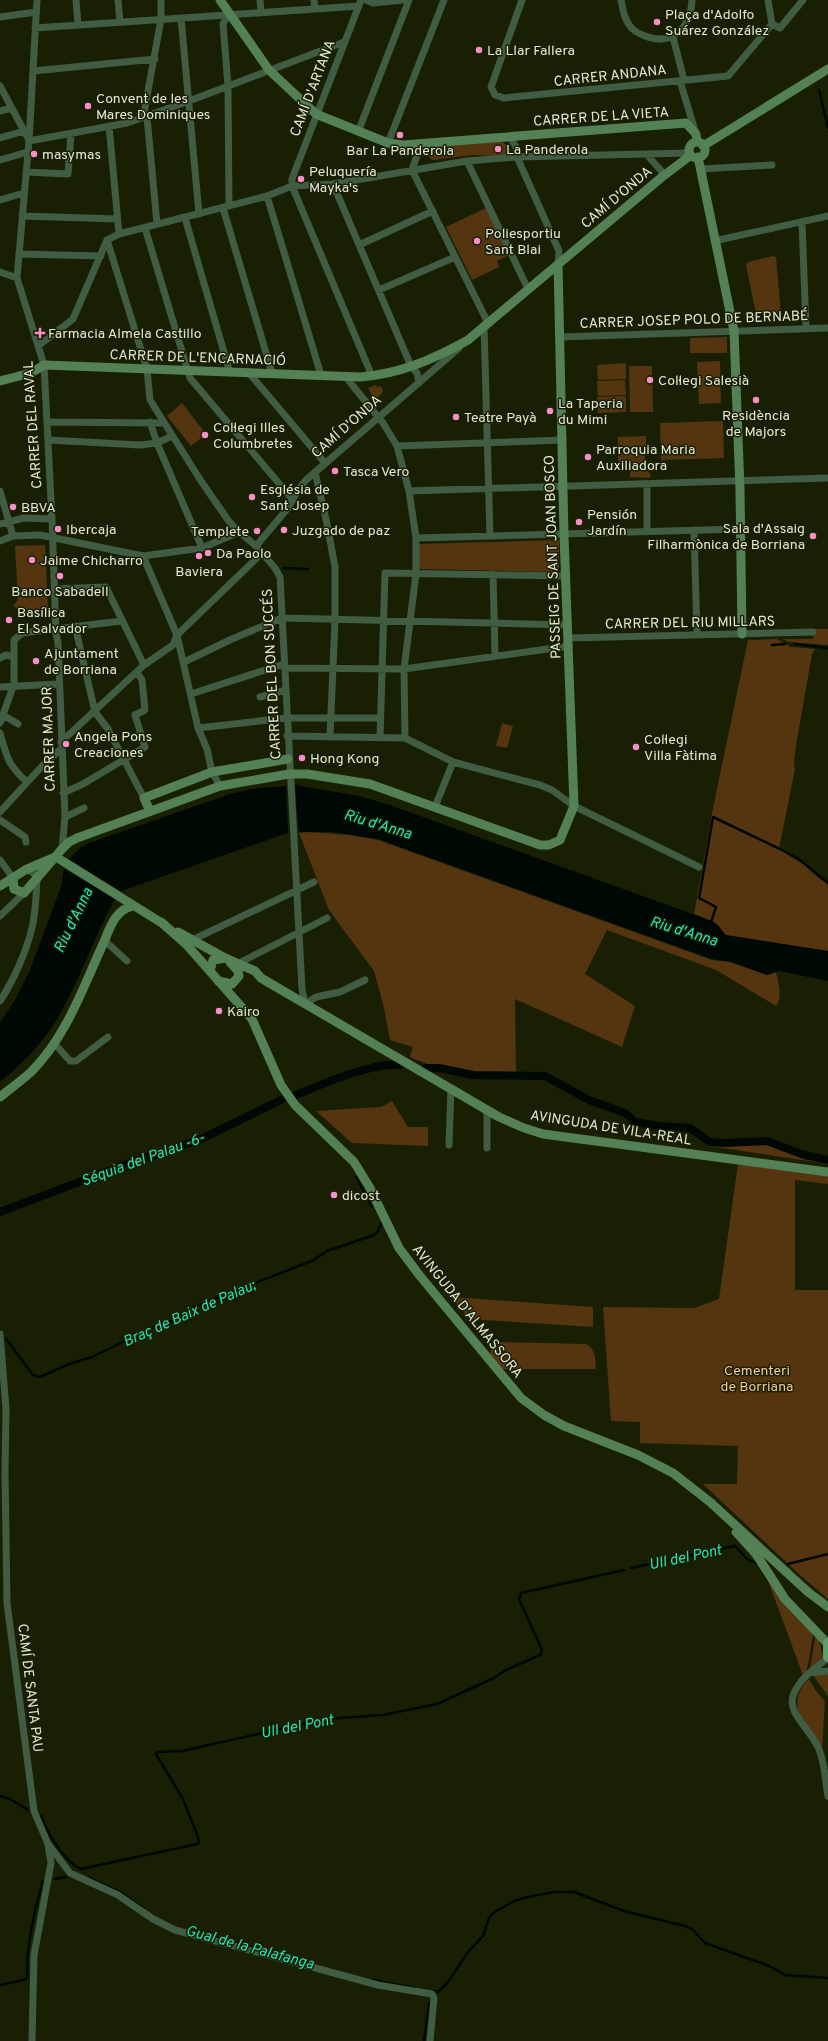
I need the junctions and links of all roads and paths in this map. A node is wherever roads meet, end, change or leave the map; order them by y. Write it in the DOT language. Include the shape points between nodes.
graph roads {
  1 [pos="37,0"];
  2 [pos="76,0"];
  3 [pos="118,0"];
  4 [pos="161,0"];
  5 [pos="220,0"];
  6 [pos="260,0"];
  7 [pos="314,0"];
  8 [pos="366,0"];
  9 [pos="403,0"];
  10 [pos="409,0"];
  11 [pos="444,0"];
  12 [pos="522,0"];
  13 [pos="621,0"];
  14 [pos="692,0"];
  15 [pos="768,0"];
  16 [pos="803,0"];
  17 [pos="360,3"];
  18 [pos="315,9"];
  19 [pos="36,12"];
  20 [pos="261,12"];
  21 [pos="230,14"];
  22 [pos="0,17"];
  23 [pos="181,18"];
  24 [pos="161,19"];
  25 [pos="120,22"];
  26 [pos="772,24"];
  27 [pos="78,25"];
  28 [pos="35,28"];
  29 [pos="673,37"];
  30 [pos="344,42"];
  31 [pos="155,59"];
  32 [pos="828,69"];
  33 [pos="269,70"];
  34 [pos="33,71"];
  35 [pos="682,80"];
  36 [pos="0,86"];
  37 [pos="228,86"];
  38 [pos="189,101"];
  39 [pos="12,108"];
  40 [pos="0,111"];
  41 [pos="316,114"];
  42 [pos="146,115"];
  43 [pos="689,120"];
  44 [pos="109,126"];
  45 [pos="24,131"];
  46 [pos="358,132"];
  47 [pos="71,134"];
  48 [pos="510,137"];
  49 [pos="0,138"];
  50 [pos="29,141"];
  51 [pos="699,141"];
  52 [pos="388,144"];
  53 [pos="421,144"];
  54 [pos="28,152"];
  55 [pos="646,154"];
  56 [pos="693,155"];
  57 [pos="517,157"];
  58 [pos="0,160"];
  59 [pos="467,161"];
  60 [pos="772,165"];
  61 [pos="700,169"];
  62 [pos="412,170"];
  63 [pos="26,172"];
  64 [pos="665,174"];
  65 [pos="333,184"];
  66 [pos="292,186"];
  67 [pos="24,193"];
  68 [pos="267,196"];
  69 [pos="0,200"];
  70 [pos="226,207"];
  71 [pos="433,211"];
  72 [pos="199,214"];
  73 [pos="22,216"];
  74 [pos="828,216"];
  75 [pos="185,218"];
  76 [pos="117,219"];
  77 [pos="802,222"];
  78 [pos="157,224"];
  79 [pos="145,228"];
  80 [pos="119,234"];
  81 [pos="107,240"];
  82 [pos="714,241"];
  83 [pos="359,245"];
  84 [pos="559,251"];
  85 [pos="574,251"];
  86 [pos="19,254"];
  87 [pos="101,256"];
  88 [pos="455,257"];
  89 [pos="558,264"];
  90 [pos="0,272"];
  91 [pos="17,278"];
  92 [pos="528,289"];
  93 [pos="379,290"];
  94 [pos="486,325"];
  95 [pos="806,328"];
  96 [pos="828,328"];
  97 [pos="734,331"];
  98 [pos="560,337"];
  99 [pos="468,340"];
  100 [pos="38,346"];
  101 [pos="44,365"];
  102 [pos="410,366"];
  103 [pos="147,370"];
  104 [pos="187,371"];
  105 [pos="230,373"];
  106 [pos="249,373"];
  107 [pos="272,373"];
  108 [pos="321,375"];
  109 [pos="372,376"];
  110 [pos="350,377"];
  111 [pos="0,380"];
  112 [pos="419,383"];
  113 [pos="378,417"];
  114 [pos="47,422"];
  115 [pos="150,422"];
  116 [pos="163,422"];
  117 [pos="172,436"];
  118 [pos="48,440"];
  119 [pos="563,440"];
  120 [pos="488,442"];
  121 [pos="157,443"];
  122 [pos="398,446"];
  123 [pos="325,463"];
  124 [pos="315,472"];
  125 [pos="828,478"];
  126 [pos="739,481"];
  127 [pos="647,484"];
  128 [pos="564,486"];
  129 [pos="489,489"];
  130 [pos="0,491"];
  131 [pos="409,491"];
  132 [pos="292,500"];
  133 [pos="52,519"];
  134 [pos="9,521"];
  135 [pos="0,524"];
  136 [pos="740,529"];
  137 [pos="694,530"];
  138 [pos="239,532"];
  139 [pos="647,532"];
  140 [pos="564,535"];
  141 [pos="12,536"];
  142 [pos="490,536"];
  143 [pos="53,537"];
  144 [pos="416,538"];
  145 [pos="0,541"];
  146 [pos="256,546"];
  147 [pos="202,548"];
  148 [pos="262,553"];
  149 [pos="142,556"];
  150 [pos="416,574"];
  151 [pos="493,574"];
  152 [pos="566,576"];
  153 [pos="55,589"];
  154 [pos="282,618"];
  155 [pos="335,620"];
  156 [pos="122,621"];
  157 [pos="383,621"];
  158 [pos="411,621"];
  159 [pos="493,623"];
  160 [pos="568,625"];
  161 [pos="75,626"];
  162 [pos="56,628"];
  163 [pos="813,632"];
  164 [pos="742,634"];
  165 [pos="177,635"];
  166 [pos="697,635"];
  167 [pos="569,642"];
  168 [pos="495,655"];
  169 [pos="14,657"];
  170 [pos="0,658"];
  171 [pos="184,662"];
  172 [pos="144,665"];
  173 [pos="285,666"];
  174 [pos="332,669"];
  175 [pos="404,669"];
  176 [pos="382,670"];
  177 [pos="137,672"];
  178 [pos="58,684"];
  179 [pos="0,687"];
  180 [pos="11,687"];
  181 [pos="286,690"];
  182 [pos="191,694"];
  183 [pos="260,697"];
  184 [pos="95,712"];
  185 [pos="3,715"];
  186 [pos="286,718"];
  187 [pos="330,718"];
  188 [pos="380,718"];
  189 [pos="0,723"];
  190 [pos="18,724"];
  191 [pos="198,728"];
  192 [pos="0,734"];
  193 [pos="287,736"];
  194 [pos="330,738"];
  195 [pos="380,738"];
  196 [pos="405,738"];
  197 [pos="61,745"];
  198 [pos="3,754"];
  199 [pos="288,759"];
  200 [pos="124,760"];
  201 [pos="452,762"];
  202 [pos="212,772"];
  203 [pos="289,774"];
  204 [pos="27,782"];
  205 [pos="220,786"];
  206 [pos="63,793"];
  207 [pos="144,798"];
  208 [pos="574,806"];
  209 [pos="435,807"];
  210 [pos="84,808"];
  211 [pos="150,811"];
  212 [pos="0,812"];
  213 [pos="64,817"];
  214 [pos="0,820"];
  215 [pos="26,842"];
  216 [pos="62,849"];
  217 [pos="56,857"];
  218 [pos="0,860"];
  219 [pos="699,867"];
  220 [pos="25,870"];
  221 [pos="13,878"];
  222 [pos="36,879"];
  223 [pos="314,882"];
  224 [pos="0,886"];
  225 [pos="296,889"];
  226 [pos="24,893"];
  227 [pos="133,906"];
  228 [pos="0,916"];
  229 [pos="327,918"];
  230 [pos="298,933"];
  231 [pos="104,940"];
  232 [pos="189,942"];
  233 [pos="226,958"];
  234 [pos="128,961"];
  235 [pos="240,963"];
  236 [pos="210,971"];
  237 [pos="261,978"];
  238 [pos="238,979"];
  239 [pos="365,980"];
  240 [pos="217,981"];
  241 [pos="302,989"];
  242 [pos="290,995"];
  243 [pos="0,1001"];
  244 [pos="238,1002"];
  245 [pos="306,1004"];
  246 [pos="108,1037"];
  247 [pos="54,1043"];
  248 [pos="451,1089"];
  249 [pos="0,1097"];
  250 [pos="487,1110"];
  251 [pos="449,1145"];
  252 [pos="487,1148"];
  253 [pos="828,1172"];
  254 [pos="0,1334"];
  255 [pos="710,1502"];
  256 [pos="828,1607"];
  257 [pos="828,1643"];
  258 [pos="828,1657"];
  259 [pos="828,1671"];
  260 [pos="809,1673"];
  261 [pos="828,1796"];
  262 [pos="48,1844"];
  263 [pos="32,2041"];
  264 [pos="430,2041"];
  1 -- 19 [label="street, CARRER DEL RAVAL"];
  2 -- 27 [label="street"];
  3 -- 25 [label="street"];
  4 -- 24 [label="street"];
  5 -- 21 [label="street, CARRER DE LA VIETA"];
  6 -- 20 [label="street"];
  7 -- 18 [label="street"];
  8 -- 9 [label="street" via="373,3"];
  10 -- 46 [label="street"];
  11 -- 52 [label="street"];
  12 -- 35 [label="street, CARRER ANDANA" via="493,76 491,87 495,95 504,98"];
  13 -- 29 [label="street" via="624,15 631,28 650,38"];
  14 -- 29 [label="street" via="690,17"];
  15 -- 26 [label="street"];
  16 -- 26 [label="street" via="780,28"];
  17 -- 18 [label="street"];
  17 -- 30 [label="street, CAMÍ D'ARTANA"];
  18 -- 20 [label="street"];
  19 -- 22 [label="street"];
  19 -- 28 [label="street, CARRER DEL RAVAL"];
  20 -- 21 [label="street"];
  21 -- 23 [label="street"];
  21 -- 33 [label="street, CARRER DE LA VIETA"];
  21 -- 37 [label="street" via="223,24"];
  23 -- 24 [label="street"];
  23 -- 38 [label="street"];
  24 -- 25 [label="street"];
  24 -- 31 [label="street"];
  25 -- 27 [label="street"];
  26 -- 35 [label="street, CARRER ANDANA" via="728,76"];
  27 -- 28 [label="street"];
  28 -- 34 [label="street, CARRER DEL RAVAL"];
  29 -- 35 [label="street"];
  30 -- 33 [label="street"];
  30 -- 41 [label="street, CAMÍ D'ARTANA"];
  31 -- 34 [label="street"];
  31 -- 42 [label="street" via="144,113"];
  32 -- 51 [label="street"];
  33 -- 37 [label="street"];
  33 -- 41 [label="street, CARRER DE LA VIETA"];
  34 -- 50 [label="street, CARRER DEL RAVAL"];
  35 -- 43 [label="street"];
  36 -- 39 [label="street"];
  37 -- 38 [label="street"];
  37 -- 70 [label="street"];
  38 -- 42 [label="street"];
  38 -- 72 [label="street"];
  39 -- 40 [label="street"];
  39 -- 45 [label="street"];
  41 -- 46 [label="street, CARRER DE LA VIETA"];
  41 -- 66 [label="street, CAMÍ D'ARTANA" via="292,179"];
  42 -- 44 [label="street" via="127,123"];
  42 -- 78 [label="street"];
  43 -- 48 [label="street, CARRER DE LA VIETA"];
  43 -- 51 [label="street"];
  44 -- 47 [label="street"];
  44 -- 76 [label="street"];
  45 -- 49 [label="street"];
  45 -- 50 [label="street"];
  46 -- 52 [label="street, CARRER DE LA VIETA"];
  47 -- 50 [label="street"];
  47 -- 63 [label="street" via="68,174"];
  48 -- 53 [label="street, CARRER DE LA VIETA"];
  48 -- 57 [label="street" via="516,147"];
  50 -- 54 [label="street, CARRER DEL RAVAL"];
  51 -- 56 [label="street" via="690,146"];
  51 -- 56 [label="street" via="704,153"];
  52 -- 53 [label="street, CARRER DE LA VIETA"];
  53 -- 62 [label="street"];
  54 -- 58 [label="street"];
  54 -- 63 [label="street, CARRER DEL RAVAL"];
  55 -- 56 [label="street"];
  55 -- 57 [label="street"];
  55 -- 64 [label="street"];
  56 -- 61 [label="street"];
  56 -- 64 [label="street, CAMÍ D'ONDA"];
  57 -- 59 [label="street"];
  57 -- 84 [label="street"];
  59 -- 62 [label="street"];
  59 -- 92 [label="street"];
  60 -- 61 [label="street"];
  61 -- 82 [label="street"];
  62 -- 65 [label="street"];
  62 -- 71 [label="street"];
  63 -- 67 [label="street, CARRER DEL RAVAL"];
  64 -- 85 [label="street, CAMÍ D'ONDA"];
  65 -- 66 [label="street"];
  65 -- 83 [label="street"];
  66 -- 68 [label="street"];
  66 -- 109 [label="street"];
  67 -- 69 [label="street"];
  67 -- 73 [label="street, CARRER DEL RAVAL"];
  68 -- 70 [label="street"];
  68 -- 108 [label="street"];
  70 -- 72 [label="street"];
  70 -- 107 [label="street"];
  71 -- 83 [label="street"];
  71 -- 88 [label="street"];
  72 -- 75 [label="street"];
  73 -- 76 [label="street"];
  73 -- 86 [label="street, CARRER DEL RAVAL"];
  74 -- 77 [label="street"];
  75 -- 78 [label="street"];
  75 -- 105 [label="street"];
  76 -- 80 [label="street"];
  77 -- 82 [label="street"];
  77 -- 95 [label="street"];
  78 -- 79 [label="street"];
  79 -- 80 [label="street"];
  79 -- 104 [label="street"];
  80 -- 81 [label="street"];
  81 -- 87 [label="street"];
  81 -- 103 [label="street, CARRER DEL BON SUCCÉS"];
  82 -- 97 [label="street"];
  83 -- 93 [label="street"];
  84 -- 85 [label="street"];
  84 -- 89 [label="street"];
  85 -- 89 [label="street, CAMÍ D'ONDA"];
  86 -- 87 [label="street"];
  86 -- 91 [label="street, CARRER DEL RAVAL"];
  87 -- 100 [label="street" via="73,319"];
  88 -- 93 [label="street"];
  88 -- 94 [label="street"];
  89 -- 92 [label="street, CAMÍ D'ONDA"];
  89 -- 98 [label="street, PASSEIG DE SANT JOAN BOSCO"];
  90 -- 91 [label="street"];
  91 -- 100 [label="street, CARRER DEL RAVAL"];
  92 -- 94 [label="street, CAMÍ D'ONDA"];
  93 -- 102 [label="street"];
  94 -- 99 [label="street, CAMÍ D'ONDA"];
  94 -- 120 [label="street"];
  95 -- 96 [label="street, CARRER JOSEP POLO DE BERNABÉ"];
  95 -- 97 [label="street, CARRER JOSEP POLO DE BERNABÉ"];
  97 -- 98 [label="street, CARRER JOSEP POLO DE BERNABÉ"];
  97 -- 126 [label="street"];
  98 -- 119 [label="street, PASSEIG DE SANT JOAN BOSCO"];
  99 -- 102 [label="street, CAMÍ D'ONDA" via="434,359"];
  99 -- 112 [label="street, CAMÍ D'ONDA"];
  100 -- 101 [label="street, CARRER DEL RAVAL"];
  101 -- 103 [label="street, CARRER DE L'ENCARNACIÓ"];
  101 -- 111 [label="street" via="31,373"];
  101 -- 114 [label="street, CARRER DEL RAVAL"];
  102 -- 109 [label="street, CAMÍ D'ONDA"];
  102 -- 112 [label="street" via="417,373"];
  103 -- 104 [label="street, CARRER DE L'ENCARNACIÓ"];
  103 -- 116 [label="street, CARRER DEL BON SUCCÉS" via="150,400"];
  104 -- 105 [label="street, CARRER DE L'ENCARNACIÓ"];
  104 -- 132 [label="street" via="190,378"];
  105 -- 106 [label="street, CARRER DE L'ENCARNACIÓ"];
  106 -- 107 [label="street, CARRER DE L'ENCARNACIÓ"];
  106 -- 123 [label="street"];
  107 -- 108 [label="street, CARRER DE L'ENCARNACIÓ"];
  108 -- 110 [label="street, CARRER DE L'ENCARNACIÓ"];
  109 -- 110 [label="street, CARRER DE L'ENCARNACIÓ"];
  110 -- 113 [label="street" via="349,381"];
  112 -- 113 [label="street, CAMÍ D'ONDA"];
  113 -- 122 [label="street"];
  113 -- 123 [label="street, CAMÍ D'ONDA"];
  114 -- 115 [label="street"];
  114 -- 118 [label="street, CARRER DEL RAVAL"];
  115 -- 116 [label="street"];
  115 -- 121 [label="street"];
  116 -- 117 [label="street, CARRER DEL BON SUCCÉS"];
  117 -- 121 [label="street"];
  117 -- 138 [label="street, CARRER DEL BON SUCCÉS"];
  118 -- 121 [label="street" via="140,445"];
  118 -- 133 [label="street, CARRER DEL RAVAL"];
  119 -- 120 [label="street"];
  119 -- 128 [label="street, PASSEIG DE SANT JOAN BOSCO"];
  120 -- 122 [label="street"];
  120 -- 129 [label="street"];
  121 -- 147 [label="street"];
  122 -- 131 [label="street"];
  123 -- 124 [label="street, CAMÍ D'ONDA"];
  124 -- 132 [label="street, CAMÍ D'ONDA"];
  124 -- 155 [label="street" via="335,567"];
  125 -- 126 [label="street"];
  126 -- 127 [label="street"];
  126 -- 136 [label="street"];
  127 -- 128 [label="street"];
  127 -- 139 [label="street"];
  128 -- 129 [label="street"];
  128 -- 140 [label="street, PASSEIG DE SANT JOAN BOSCO"];
  129 -- 131 [label="street"];
  129 -- 142 [label="street"];
  130 -- 134 [label="street"];
  131 -- 144 [label="street"];
  132 -- 146 [label="street, CAMÍ D'ONDA"];
  133 -- 134 [label="street" via="24,518"];
  133 -- 143 [label="street, CARRER DEL RAVAL"];
  134 -- 135 [label="street"];
  134 -- 141 [label="street"];
  136 -- 137 [label="street"];
  136 -- 164 [label="street"];
  137 -- 139 [label="street"];
  137 -- 166 [label="street"];
  138 -- 146 [label="street, CARRER DEL BON SUCCÉS"];
  138 -- 147 [label="street"];
  139 -- 140 [label="street"];
  140 -- 142 [label="street"];
  140 -- 152 [label="street, PASSEIG DE SANT JOAN BOSCO"];
  141 -- 143 [label="street"];
  141 -- 145 [label="street"];
  142 -- 144 [label="street"];
  143 -- 149 [label="street"];
  143 -- 153 [label="street, CARRER DEL RAVAL"];
  144 -- 150 [label="street"];
  146 -- 148 [label="street, CARRER DEL BON SUCCÉS"];
  147 -- 149 [label="street"];
  148 -- 154 [label="street, CARRER DEL BON SUCCÉS" via="280,577"];
  148 -- 165 [label="street"];
  149 -- 165 [label="street"];
  150 -- 151 [label="street"];
  150 -- 157 [label="street" via="385,573"];
  150 -- 158 [label="street"];
  151 -- 152 [label="street"];
  151 -- 159 [label="street"];
  152 -- 160 [label="street, PASSEIG DE SANT JOAN BOSCO"];
  153 -- 156 [label="street" via="106,587"];
  153 -- 162 [label="street, CARRER MAJOR"];
  154 -- 155 [label="street"];
  154 -- 171 [label="street"];
  154 -- 173 [label="street, CARRER DEL BON SUCCÉS"];
  155 -- 157 [label="street"];
  155 -- 174 [label="street"];
  156 -- 161 [label="street"];
  156 -- 172 [label="street"];
  157 -- 158 [label="street"];
  157 -- 176 [label="street"];
  158 -- 159 [label="street"];
  158 -- 175 [label="street"];
  159 -- 160 [label="street"];
  159 -- 168 [label="street"];
  160 -- 167 [label="street, PASSEIG DE SANT JOAN BOSCO"];
  161 -- 162 [label="street"];
  161 -- 184 [label="street"];
  162 -- 169 [label="street" via="22,633 14,640"];
  162 -- 178 [label="street, CARRER MAJOR"];
  163 -- 164 [label="street, CARRER DEL RIU MILLARS"];
  164 -- 166 [label="street, CARRER DEL RIU MILLARS"];
  165 -- 171 [label="street"];
  165 -- 172 [label="street" via="173,645"];
  166 -- 167 [label="street, CARRER DEL RIU MILLARS"];
  167 -- 168 [label="street, CARRER DEL RIU MILLARS"];
  167 -- 208 [label="street, PASSEIG DE SANT JOAN BOSCO"];
  168 -- 175 [label="street, CARRER DEL RIU MILLARS"];
  169 -- 170 [label="street" via="6,655"];
  169 -- 180 [label="street" via="14,684"];
  171 -- 182 [label="street"];
  172 -- 177 [label="street"];
  173 -- 174 [label="street, CARRER DEL RIU MILLARS"];
  173 -- 181 [label="street, CARRER DEL BON SUCCÉS"];
  173 -- 182 [label="street, CARRER DEL RIU MILLARS"];
  174 -- 176 [label="street, CARRER DEL RIU MILLARS"];
  174 -- 187 [label="street"];
  175 -- 176 [label="street, CARRER DEL RIU MILLARS"];
  175 -- 196 [label="street"];
  176 -- 188 [label="street"];
  177 -- 184 [label="street"];
  177 -- 200 [label="street" via="142,680 145,710 135,715 145,747"];
  178 -- 180 [label="street"];
  178 -- 197 [label="street, CARRER MAJOR"];
  179 -- 180 [label="street"];
  180 -- 185 [label="street"];
  181 -- 183 [label="street"];
  181 -- 186 [label="street, CARRER DEL BON SUCCÉS"];
  182 -- 191 [label="street"];
  184 -- 197 [label="street"];
  184 -- 200 [label="street" via="108,729"];
  185 -- 189 [label="street"];
  185 -- 190 [label="street"];
  186 -- 187 [label="street"];
  186 -- 191 [label="street"];
  186 -- 193 [label="street, CARRER DEL BON SUCCÉS"];
  187 -- 188 [label="street"];
  187 -- 194 [label="street"];
  188 -- 195 [label="street"];
  191 -- 202 [label="street"];
  192 -- 198 [label="street"];
  193 -- 194 [label="street"];
  193 -- 199 [label="street, CARRER DEL BON SUCCÉS"];
  194 -- 195 [label="street"];
  195 -- 196 [label="street"];
  196 -- 201 [label="street"];
  197 -- 204 [label="street"];
  197 -- 206 [label="street, CARRER MAJOR"];
  198 -- 204 [label="street" via="13,770"];
  199 -- 202 [label="street"];
  199 -- 203 [label="street, CARRER DEL BON SUCCÉS"];
  200 -- 206 [label="street"];
  200 -- 207 [label="street"];
  201 -- 208 [label="street" via="540,785 552,790"];
  201 -- 209 [label="street"];
  202 -- 205 [label="street"];
  202 -- 207 [label="street"];
  203 -- 205 [label="street"];
  203 -- 209 [label="street" via="329,776 370,784"];
  203 -- 225 [label="street, CARRER DEL BON SUCCÉS"];
  204 -- 212 [label="street"];
  205 -- 211 [label="street"];
  206 -- 213 [label="street, CARRER MAJOR"];
  207 -- 211 [label="street"];
  208 -- 209 [label="street, PASSEIG DE SANT JOAN BOSCO" via="564,834 554,844 540,845"];
  208 -- 219 [label="street"];
  210 -- 213 [label="street"];
  211 -- 216 [label="street" via="77,838"];
  213 -- 216 [label="street, CARRER MAJOR"];
  214 -- 215 [label="street" via="25,837"];
  216 -- 217 [label="street"];
  217 -- 220 [label="street"];
  217 -- 222 [label="street"];
  217 -- 227 [label="street"];
  218 -- 221 [label="street"];
  220 -- 221 [label="street"];
  220 -- 222 [label="street" via="35,874"];
  221 -- 224 [label="street"];
  221 -- 226 [label="street" via="14,889"];
  222 -- 226 [label="street"];
  222 -- 243 [label="street" via="32,928 26,948"];
  223 -- 225 [label="street"];
  225 -- 230 [label="street, CARRER DEL BON SUCCÉS"];
  225 -- 232 [label="street"];
  226 -- 228 [label="street"];
  227 -- 231 [label="street" via="119,912"];
  227 -- 232 [label="street"];
  229 -- 230 [label="street"];
  230 -- 235 [label="street"];
  230 -- 241 [label="street, CARRER DEL BON SUCCÉS"];
  231 -- 234 [label="street"];
  231 -- 247 [label="street" via="73,1012"];
  232 -- 233 [label="street, AVINGUDA DE VILA-REAL"];
  232 -- 236 [label="street, AVINGUDA D'ALMASSORA"];
  233 -- 235 [label="street, AVINGUDA DE VILA-REAL"];
  233 -- 236 [label="street" via="213,960"];
  233 -- 238 [label="street, AVINGUDA DE VILA-REAL" via="238,971"];
  235 -- 237 [label="street, AVINGUDA DE VILA-REAL" via="255,971"];
  236 -- 240 [label="street, AVINGUDA D'ALMASSORA"];
  237 -- 238 [label="street, AVINGUDA DE VILA-REAL" via="248,975"];
  237 -- 242 [label="street, AVINGUDA DE VILA-REAL"];
  238 -- 240 [label="street, AVINGUDA DE VILA-REAL" via="230,984"];
  238 -- 244 [label="street" via="235,993"];
  239 -- 245 [label="street" via="340,992 316,997"];
  240 -- 244 [label="street, AVINGUDA D'ALMASSORA"];
  241 -- 242 [label="street"];
  241 -- 245 [label="street, CARRER DEL BON SUCCÉS"];
  242 -- 245 [label="street, AVINGUDA DE VILA-REAL"];
  244 -- 255 [label="street, AVINGUDA D'ALMASSORA" via="252,1019 282,1084 295,1105 354,1162 370,1188 399,1248 467,1335 521,1398 564,1426 638,1455 673,1473"];
  245 -- 248 [label="street, AVINGUDA DE VILA-REAL"];
  246 -- 247 [label="street" via="76,1061 70,1061"];
  247 -- 249 [label="street" via="31,1072"];
  248 -- 250 [label="street, AVINGUDA DE VILA-REAL"];
  248 -- 251 [label="street"];
  250 -- 252 [label="street"];
  250 -- 253 [label="street, AVINGUDA DE VILA-REAL" via="543,1134"];
  254 -- 262 [label="street, CAMÍ DE SANTA PAU" via="6,1409 7,1603 34,1811"];
  255 -- 256 [label="street, AVINGUDA D'ALMASSORA" via="808,1592"];
  255 -- 257 [label="street, AVINGUDA D'ALMASSORA" via="756,1554 785,1600"];
  257 -- 258 [label="main road"];
  258 -- 260 [label="street"];
  259 -- 260 [label="street"];
  260 -- 261 [label="street" via="797,1687 793,1707 799,1721 818,1748"];
  262 -- 263 [label="street, CAMÍ DE SANTA PAU" via="51,1863 34,1955"];
  262 -- 264 [label="street" via="70,1873 118,1895 153,1919 175,1930 378,1985 432,1994 434,1998"];
}
